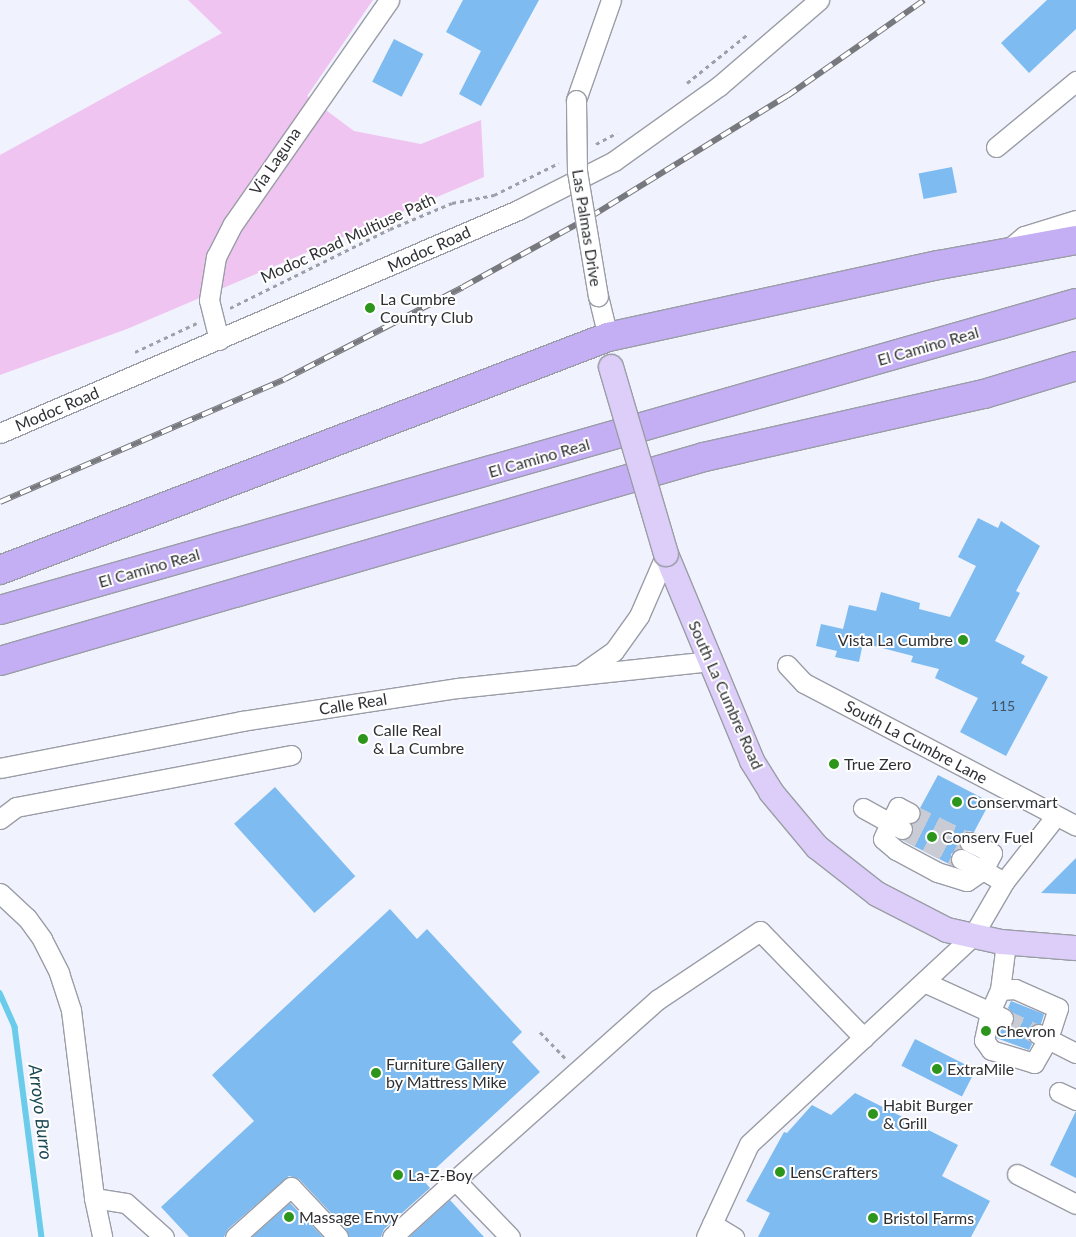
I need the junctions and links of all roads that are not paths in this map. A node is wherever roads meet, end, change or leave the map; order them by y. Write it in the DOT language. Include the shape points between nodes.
graph roads {
  1 [pos="388,0"];
  2 [pos="612,0"];
  3 [pos="819,0"];
  4 [pos="1076,81"];
  5 [pos="996,147"];
  6 [pos="1076,220"];
  7 [pos="1076,240"];
  8 [pos="998,257"];
  9 [pos="1076,303"];
  10 [pos="608,337"];
  11 [pos="219,340"];
  12 [pos="1076,366"];
  13 [pos="1076,374"];
  14 [pos="984,394"];
  15 [pos="0,433"];
  16 [pos="635,458"];
  17 [pos="666,554"];
  18 [pos="0,570"];
  19 [pos="0,610"];
  20 [pos="0,661"];
  21 [pos="709,661"];
  22 [pos="787,665"];
  23 [pos="578,675"];
  24 [pos="291,755"];
  25 [pos="0,768"];
  26 [pos="863,808"];
  27 [pos="1056,816"];
  28 [pos="0,819"];
  29 [pos="1076,826"];
  30 [pos="970,842"];
  31 [pos="960,859"];
  32 [pos="983,870"];
  33 [pos="1004,882"];
  34 [pos="0,893"];
  35 [pos="972,937"];
  36 [pos="1006,943"];
  37 [pos="1076,948"];
  38 [pos="924,982"];
  39 [pos="1000,990"];
  40 [pos="997,1015"];
  41 [pos="1043,1036"];
  42 [pos="864,1038"];
  43 [pos="1076,1053"];
  44 [pos="1018,1174"];
  45 [pos="455,1180"];
  46 [pos="94,1198"];
  47 [pos="1076,1204"];
  48 [pos="709,1231"];
  49 [pos="102,1237"];
  50 [pos="164,1237"];
  51 [pos="235,1237"];
  52 [pos="338,1237"];
  53 [pos="392,1237"];
  54 [pos="510,1237"];
  55 [pos="734,1237"];
  1 -- 11 [label="street, Via Laguna" via="232,224 210,278 211,316"];
  2 -- 10 [label="street, Las Palmas Drive, bridge" via="576,100 577,171"];
  3 -- 11 [label="street, Modoc Road" via="720,86 614,161 518,210"];
  4 -- 5 [label="street"];
  6 -- 8 [label="street" via="1024,236"];
  7 -- 8 [label="highway"];
  8 -- 10 [label="highway" via="939,265"];
  9 -- 19 [label="highway, El Camino Real"];
  10 -- 16 [label="main road, Las Palmas Drive, bridge" via="611,367"];
  10 -- 18 [label="highway" via="430,402"];
  11 -- 15 [label="street, Modoc Road"];
  12 -- 14 [label="highway"];
  13 -- 14 [label="highway"];
  14 -- 20 [label="highway" via="704,457"];
  16 -- 17 [label="main road, South La Cumbre Road, bridge"];
  17 -- 21 [label="main road, South La Cumbre Road"];
  17 -- 23 [label="street" via="639,616 614,651"];
  21 -- 23 [label="street, Calle Real"];
  21 -- 35 [label="main road, South La Cumbre Road" via="752,761 800,830 845,872 877,894 913,914"];
  22 -- 27 [label="street, South La Cumbre Lane" via="804,683"];
  23 -- 25 [label="street, Calle Real" via="458,688 242,721"];
  24 -- 28 [label="street" via="16,807"];
  26 -- 32 [label="street" via="901,822 883,839 896,850 937,872 966,881"];
  27 -- 29 [label="street, South La Cumbre Lane"];
  27 -- 33 [label="street"];
  30 -- 32 [label="street" via="992,853"];
  31 -- 32 [label="street"];
  32 -- 33 [label="street"];
  33 -- 35 [label="street"];
  34 -- 46 [label="street" via="27,918 42,939 59,973 71,1010"];
  35 -- 36 [label="main road, South La Cumbre Road"];
  35 -- 38 [label="street"];
  36 -- 37 [label="main road, South La Cumbre Road"];
  36 -- 39 [label="street"];
  38 -- 40 [label="street"];
  38 -- 42 [label="street"];
  39 -- 40 [label="street"];
  39 -- 41 [label="street" via="1015,988 1058,1008"];
  40 -- 41 [label="street" via="984,1040 991,1050 1034,1063"];
  41 -- 43 [label="street"];
  42 -- 45 [label="street" via="760,931 657,1000"];
  42 -- 48 [label="street" via="750,1144"];
  44 -- 47 [label="street"];
  45 -- 53 [label="street"];
  45 -- 54 [label="street"];
  46 -- 49 [label="street"];
  46 -- 50 [label="street" via="126,1203"];
  48 -- 55 [label="street"];
  51 -- 52 [label="street" via="291,1187"];
}
